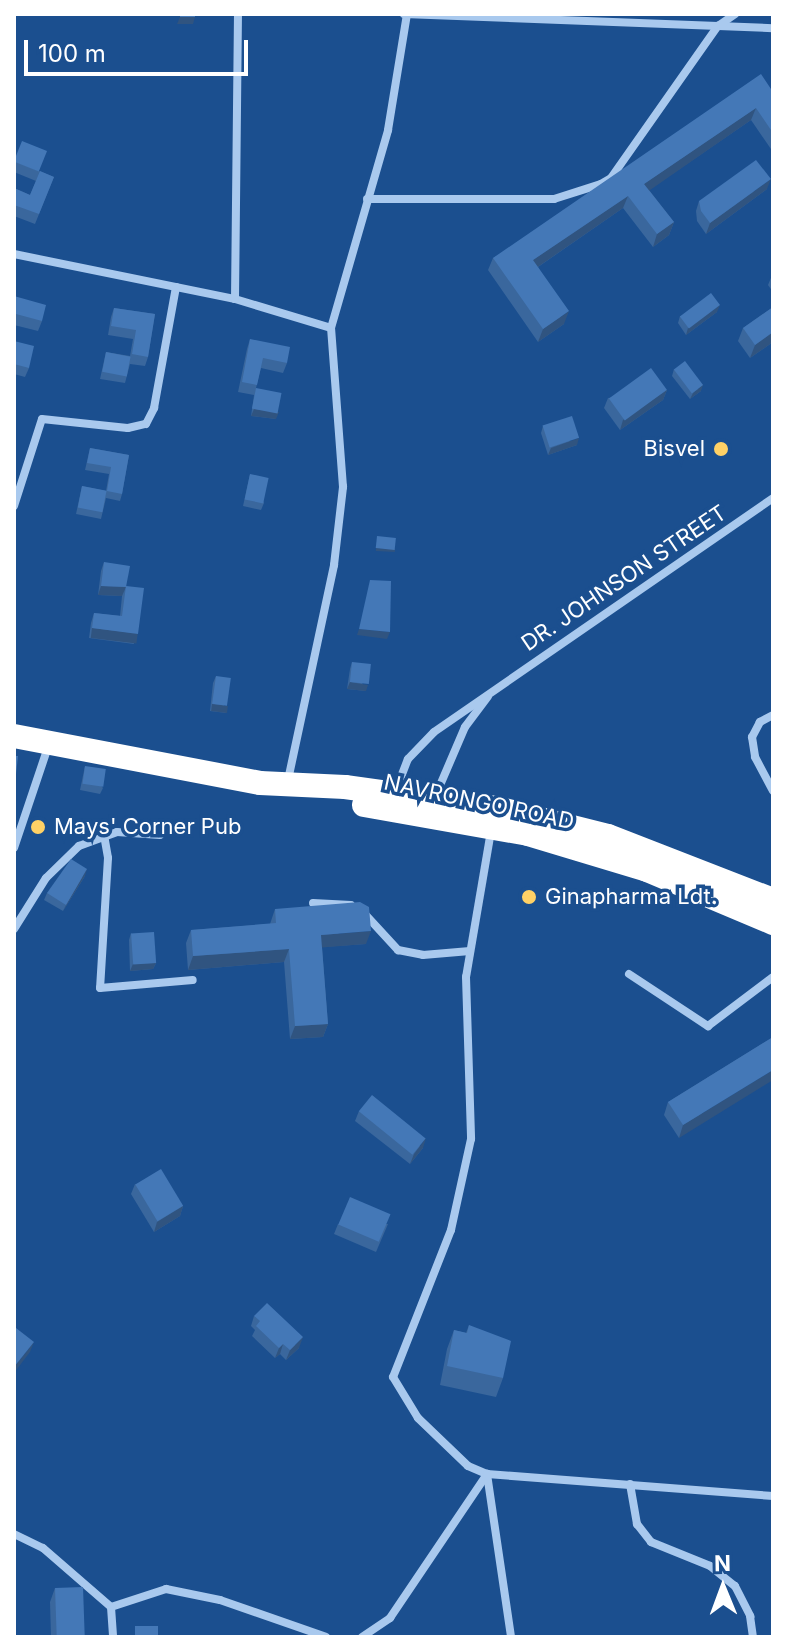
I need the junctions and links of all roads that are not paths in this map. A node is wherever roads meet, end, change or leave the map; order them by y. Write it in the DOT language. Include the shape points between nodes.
graph roads {
  1 [pos="238,14"];
  2 [pos="684,14"];
  3 [pos="735,14"];
  4 [pos="406,15"];
  5 [pos="685,25"];
  6 [pos="718,26"];
  7 [pos="773,28"];
  8 [pos="367,199"];
  9 [pos="14,254"];
  10 [pos="176,287"];
  11 [pos="235,299"];
  12 [pos="331,328"];
  13 [pos="773,498"];
  14 [pos="14,506"];
  15 [pos="496,687"];
  16 [pos="773,715"];
  17 [pos="14,736"];
  18 [pos="50,742"];
  19 [pos="286,787"];
  20 [pos="773,791"];
  21 [pos="394,801"];
  22 [pos="433,807"];
  23 [pos="491,827"];
  24 [pos="104,835"];
  25 [pos="160,835"];
  26 [pos="14,848"];
  27 [pos="773,900"];
  28 [pos="313,903"];
  29 [pos="773,923"];
  30 [pos="14,929"];
  31 [pos="470,951"];
  32 [pos="629,974"];
  33 [pos="773,977"];
  34 [pos="193,980"];
  35 [pos="487,1474"];
  36 [pos="630,1484"];
  37 [pos="773,1496"];
  38 [pos="14,1534"];
  39 [pos="111,1607"];
  40 [pos="113,1637"];
  41 [pos="326,1637"];
  42 [pos="362,1637"];
  43 [pos="511,1637"];
  44 [pos="753,1637"];
  1 -- 11 [label="street"];
  2 -- 5 [label="street"];
  3 -- 6 [label="street"];
  4 -- 5 [label="street"];
  4 -- 8 [label="street" via="388,130"];
  5 -- 6 [label="street"];
  6 -- 7 [label="street"];
  6 -- 8 [label="street" via="611,178 601,184 554,199"];
  8 -- 12 [label="street"];
  9 -- 10 [label="street"];
  10 -- 11 [label="street"];
  10 -- 14 [label="street" via="154,408 146,424 128,428 42,419"];
  11 -- 12 [label="street"];
  12 -- 19 [label="street" via="343,487 334,565"];
  13 -- 15 [label="street, DR. JOHNSON STREET"];
  15 -- 21 [label="street, DR. JOHNSON STREET" via="419,746 408,759"];
  15 -- 22 [label="street, DR. JOHNSON STREET" via="459,740"];
  16 -- 20 [label="street" via="760,722 752,737 755,757"];
  17 -- 18 [label="highway, NAVRONGO ROAD"];
  18 -- 19 [label="highway, NAVRONGO ROAD"];
  18 -- 26 [label="street"];
  19 -- 21 [label="highway, NAVRONGO ROAD"];
  21 -- 22 [label="highway, NAVRONGO ROAD"];
  22 -- 23 [label="highway, NAVRONGO ROAD"];
  22 -- 27 [label="highway, NAVRONGO ROAD" via="608,836"];
  23 -- 29 [label="highway, NAVRONGO ROAD" via="647,870"];
  23 -- 31 [label="street" via="487,877"];
  24 -- 25 [label="street"];
  24 -- 30 [label="street" via="79,846 46,878"];
  24 -- 34 [label="street" via="108,858 100,988"];
  28 -- 31 [label="street" via="350,904 374,918 398,950 423,955"];
  31 -- 35 [label="street" via="466,977 471,1139 451,1230 393,1377 418,1418 468,1466"];
  32 -- 33 [label="street" via="708,1026"];
  35 -- 36 [label="street"];
  35 -- 42 [label="street" via="390,1618"];
  35 -- 43 [label="street"];
  36 -- 37 [label="street"];
  36 -- 44 [label="street" via="637,1524 644,1533 677,1556 710,1566 735,1586 750,1616"];
  38 -- 39 [label="street" via="43,1548"];
  39 -- 40 [label="street"];
  39 -- 41 [label="street" via="166,1589 220,1600"];
}
